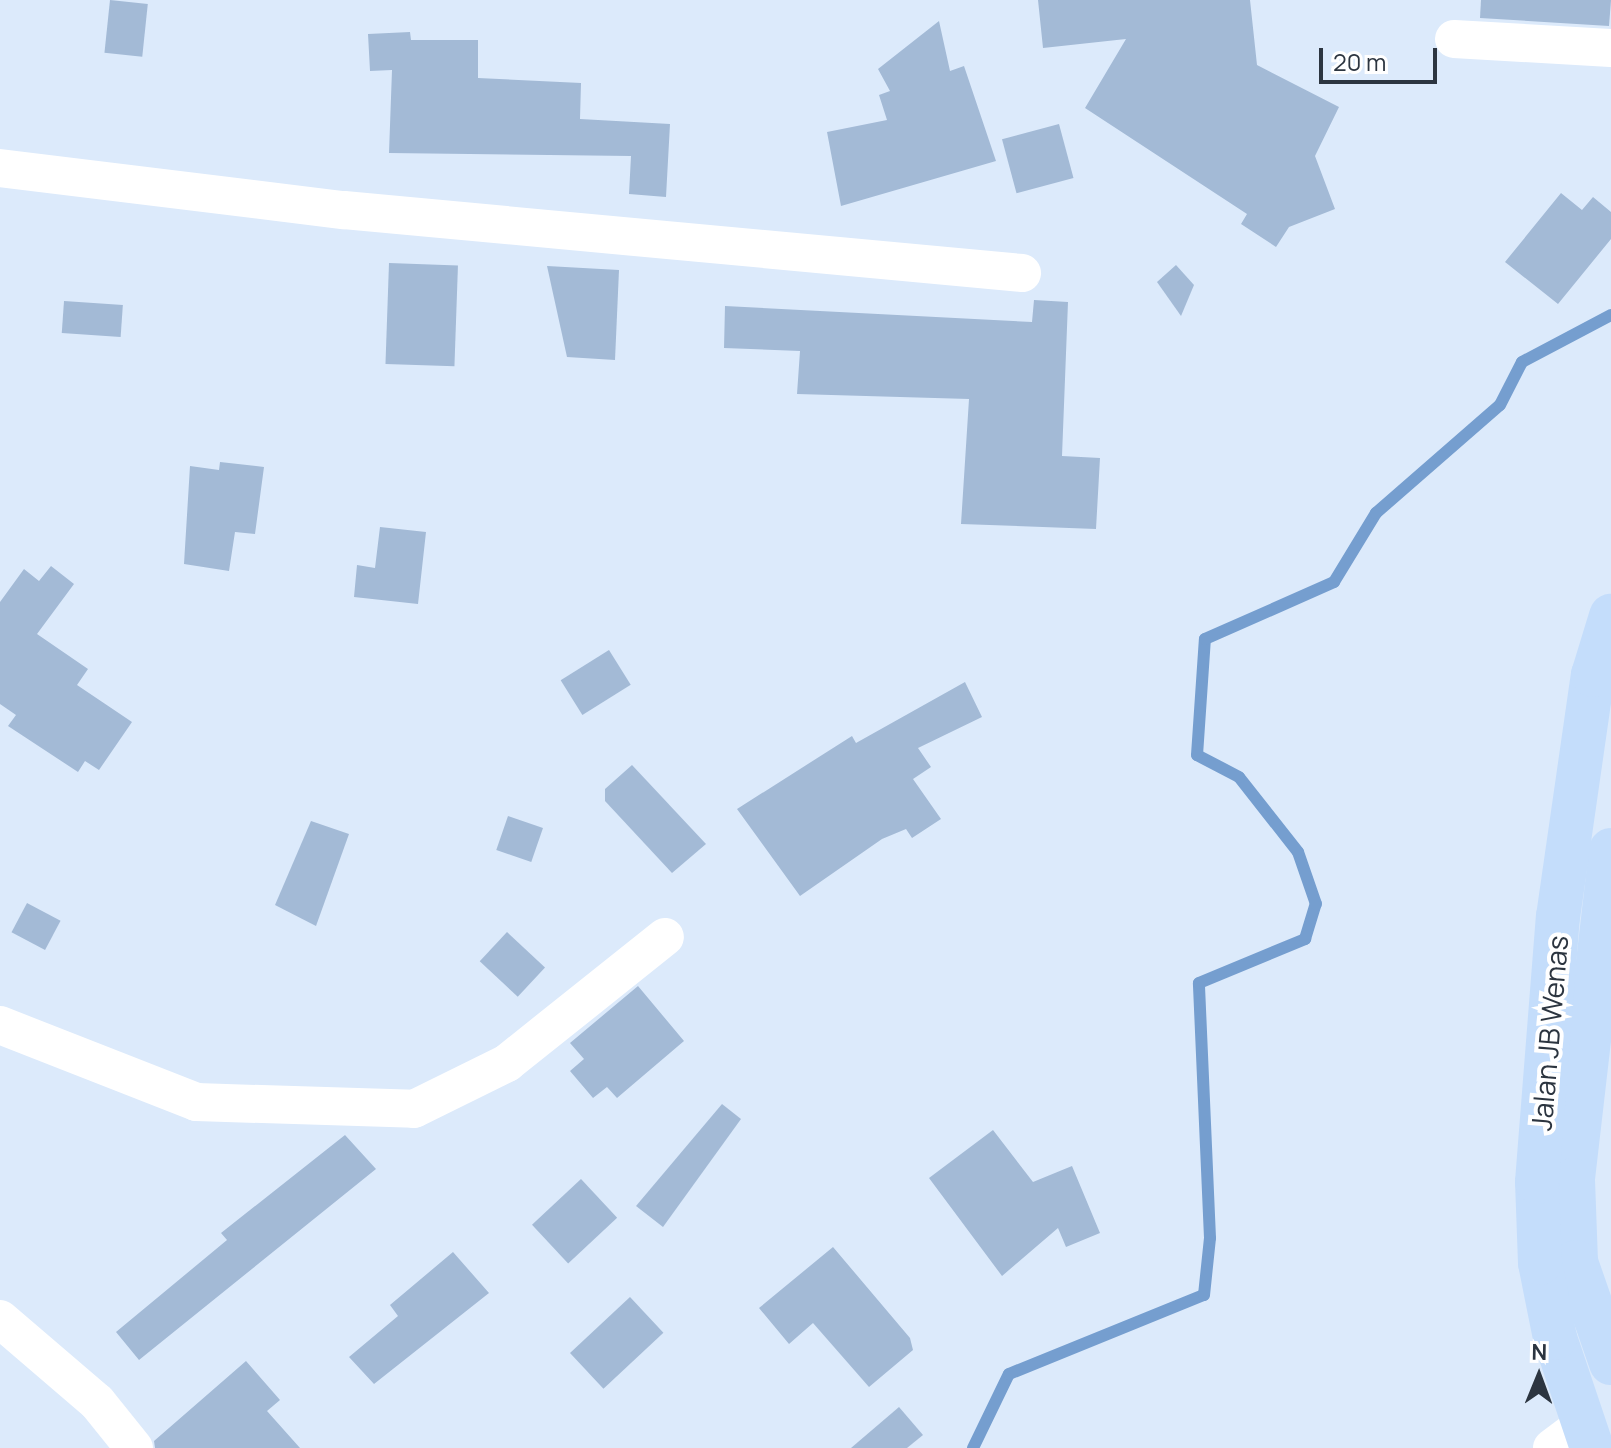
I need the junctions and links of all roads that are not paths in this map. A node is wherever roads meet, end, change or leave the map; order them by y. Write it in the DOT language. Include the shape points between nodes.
graph roads {
  1 [pos="1454,39"];
  2 [pos="1611,48"];
  3 [pos="0,168"];
  4 [pos="1022,273"];
  5 [pos="1611,616"];
  6 [pos="1611,850"];
  7 [pos="665,937"];
  8 [pos="0,1025"];
  9 [pos="0,1319"];
  10 [pos="1611,1363"];
  11 [pos="1575,1441"];
  12 [pos="134,1448"];
  1 -- 2 [label="street"];
  3 -- 4 [label="street" via="344,210"];
  5 -- 11 [label="main road, Jalan JB Wenas" via="1593,675 1558,917 1537,1182 1540,1263"];
  6 -- 10 [label="main road, Jalan JB Wenas" via="1573,1180 1576,1262"];
  7 -- 8 [label="street" via="507,1063 414,1109 196,1102"];
  9 -- 12 [label="street" via="97,1402"];
}
